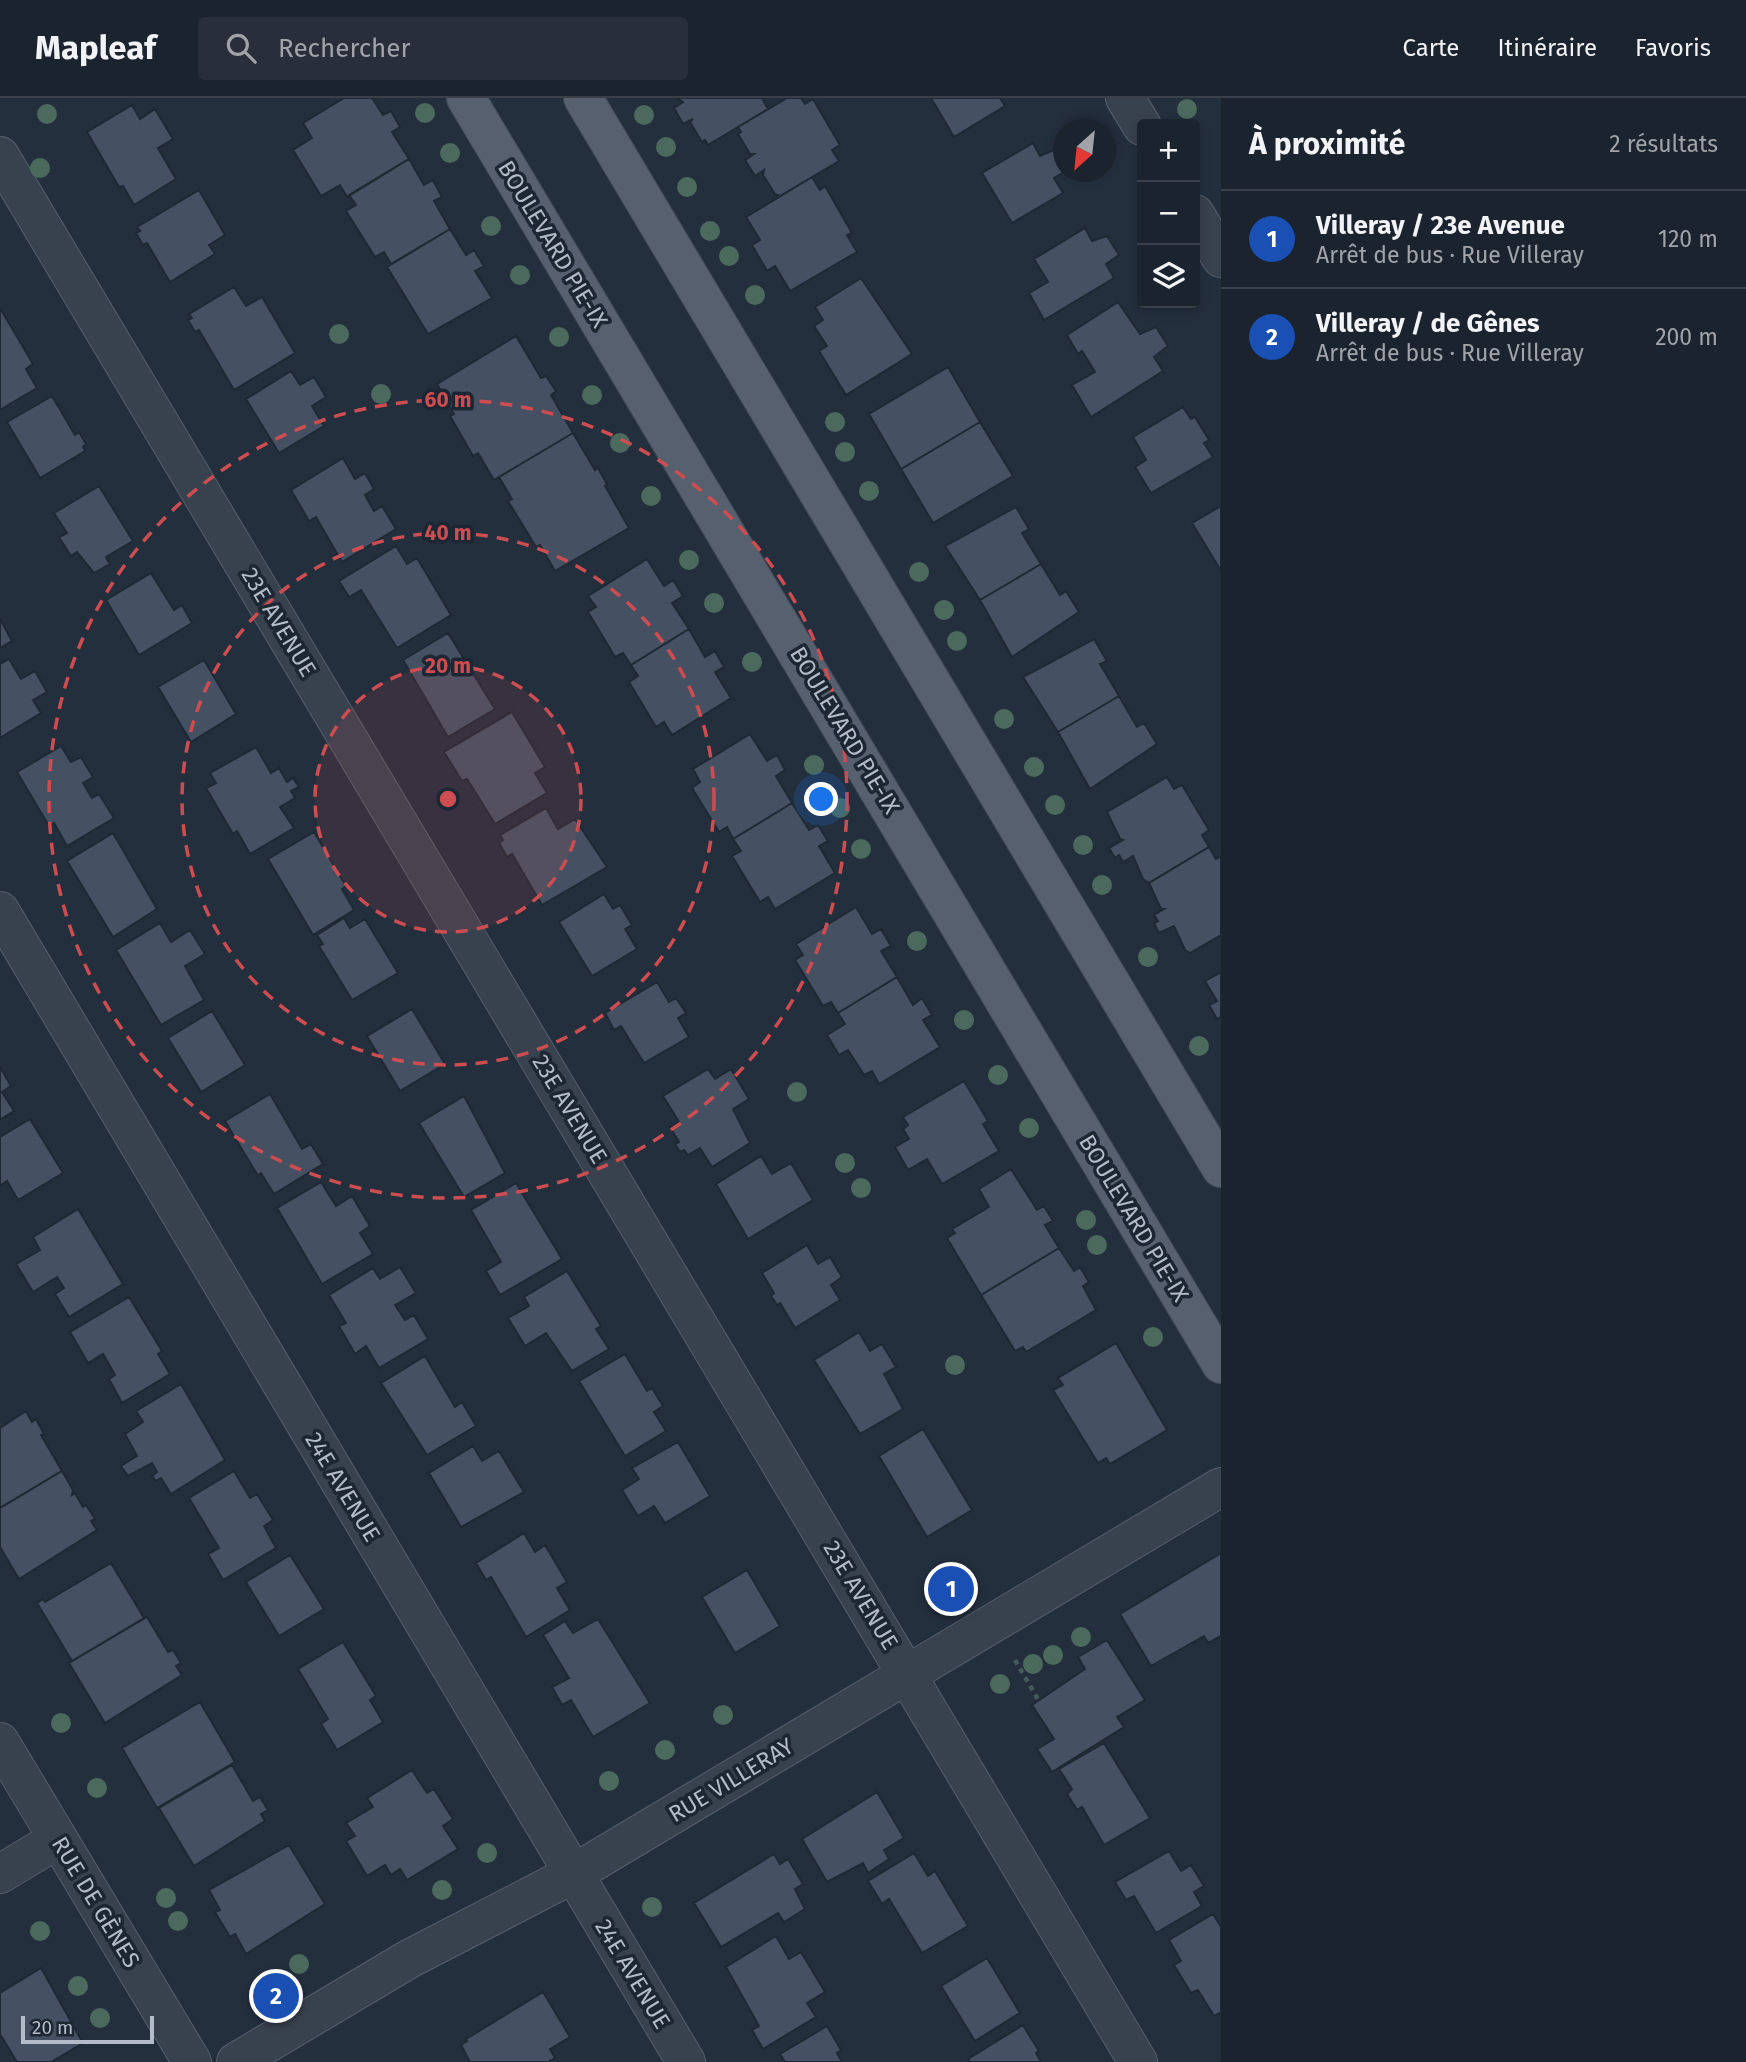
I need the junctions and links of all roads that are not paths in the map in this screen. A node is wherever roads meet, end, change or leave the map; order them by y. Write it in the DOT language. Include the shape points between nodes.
graph roads {
  1 [pos="466,98"];
  2 [pos="583,98"];
  3 [pos="1125,98"];
  4 [pos="1138,119"];
  5 [pos="0,156"];
  6 [pos="1200,222"];
  7 [pos="1221,257"];
  8 [pos="0,911"];
  9 [pos="1221,1168"];
  10 [pos="1221,1364"];
  11 [pos="1221,1487"];
  12 [pos="907,1674"];
  13 [pos="0,1742"];
  14 [pos="58,1839"];
  15 [pos="0,1874"];
  16 [pos="573,1874"];
  17 [pos="192,2062"];
  18 [pos="236,2062"];
  19 [pos="686,2062"];
  20 [pos="1138,2062"];
  1 -- 10 [label="main road, BOULEVARD PIE-IX"];
  2 -- 9 [label="main road"];
  3 -- 4 [label="street"];
  5 -- 12 [label="street, 23E AVENUE"];
  6 -- 7 [label="street"];
  8 -- 16 [label="street, 24E AVENUE"];
  11 -- 12 [label="street, RUE VILLERAY"];
  12 -- 16 [label="street, RUE VILLERAY"];
  12 -- 20 [label="street, 23E AVENUE"];
  13 -- 14 [label="street, RUE DE GÈNES"];
  14 -- 15 [label="street"];
  14 -- 17 [label="street, RUE DE GÈNES"];
  16 -- 18 [label="street, RUE VILLERAY" via="409,1959"];
  16 -- 19 [label="street, 24E AVENUE"];
}
